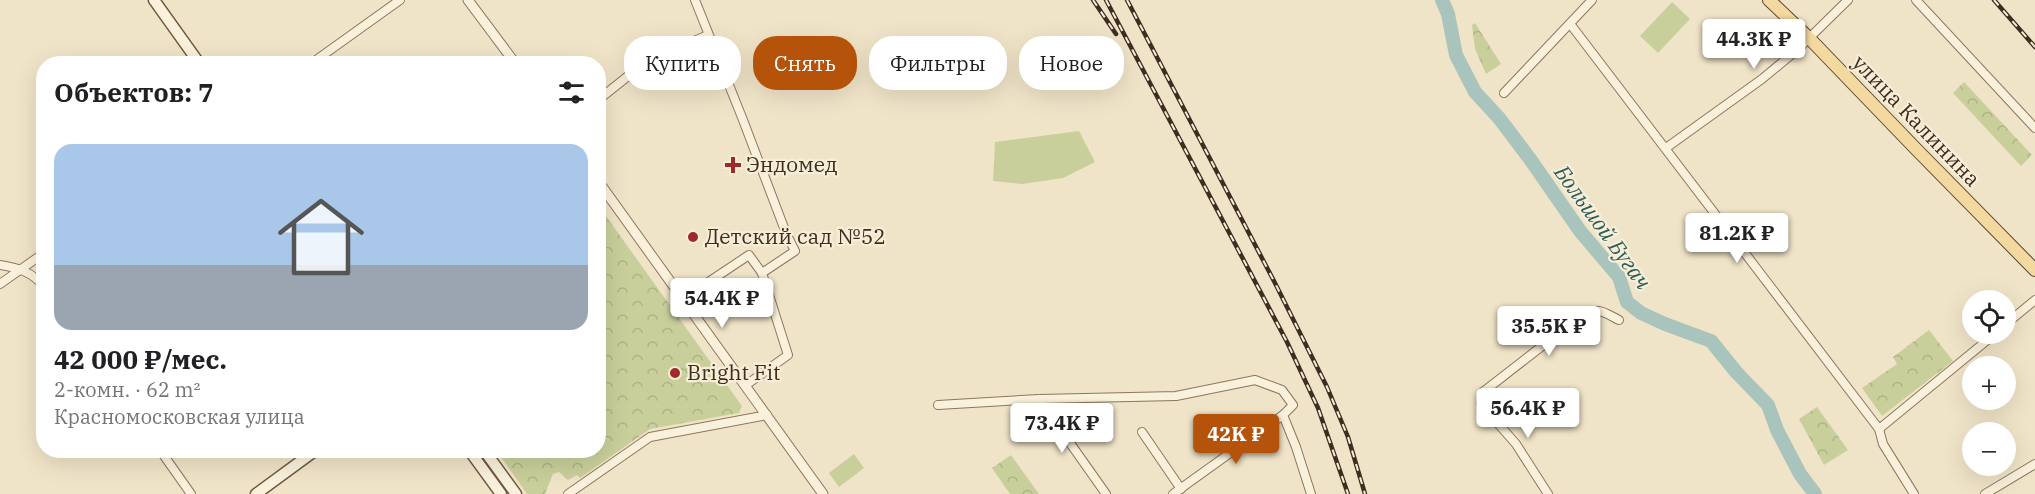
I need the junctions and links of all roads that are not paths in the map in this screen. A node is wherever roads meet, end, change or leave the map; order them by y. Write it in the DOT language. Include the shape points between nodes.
graph roads {
  1 [pos="154,0"];
  2 [pos="400,0"];
  3 [pos="468,0"];
  4 [pos="695,0"];
  5 [pos="1592,0"];
  6 [pos="1769,0"];
  7 [pos="1848,0"];
  8 [pos="1916,0"];
  9 [pos="1571,24"];
  10 [pos="708,35"];
  11 [pos="1809,38"];
  12 [pos="194,56"];
  13 [pos="322,56"];
  14 [pos="510,56"];
  15 [pos="1504,93"];
  16 [pos="606,94"];
  17 [pos="2035,129"];
  18 [pos="1666,148"];
  19 [pos="606,192"];
  20 [pos="36,259"];
  21 [pos="0,265"];
  22 [pos="21,269"];
  23 [pos="2035,270"];
  24 [pos="762,273"];
  25 [pos="36,278"];
  26 [pos="0,284"];
  27 [pos="683,299"];
  28 [pos="2035,300"];
  29 [pos="2016,316"];
  30 [pos="1619,320"];
  31 [pos="1983,344"];
  32 [pos="746,386"];
  33 [pos="1039,399"];
  34 [pos="938,405"];
  35 [pos="767,415"];
  36 [pos="1284,415"];
  37 [pos="1879,429"];
  38 [pos="1142,432"];
  39 [pos="166,458"];
  40 [pos="305,458"];
  41 [pos="475,458"];
  42 [pos="490,458"];
  43 [pos="2035,464"];
  44 [pos="1181,489"];
  45 [pos="191,494"];
  46 [pos="256,494"];
  47 [pos="501,494"];
  48 [pos="516,494"];
  49 [pos="568,494"];
  50 [pos="823,494"];
  51 [pos="1106,494"];
  52 [pos="1173,494"];
  53 [pos="1311,494"];
  54 [pos="1548,494"];
  55 [pos="1914,494"];
  56 [pos="1985,494"];
  1 -- 12 [label="main road"];
  2 -- 13 [label="street"];
  3 -- 14 [label="street"];
  4 -- 10 [label="street"];
  5 -- 9 [label="street"];
  6 -- 11 [label="main road, улица Калинина"];
  7 -- 11 [label="street"];
  8 -- 17 [label="street"];
  9 -- 15 [label="street"];
  9 -- 18 [label="street"];
  10 -- 16 [label="street" via="647,62"];
  10 -- 24 [label="street" via="795,250"];
  11 -- 18 [label="street" via="1762,80"];
  11 -- 23 [label="main road, улица Калинина"];
  18 -- 37 [label="street"];
  19 -- 27 [label="street"];
  20 -- 22 [label="street"];
  21 -- 22 [label="street"];
  22 -- 25 [label="street"];
  22 -- 26 [label="street"];
  24 -- 27 [label="street" via="748,255"];
  24 -- 32 [label="street" via="788,355"];
  27 -- 32 [label="street"];
  28 -- 29 [label="street"];
  30 -- 54 [label="street" via="1600,310 1582,315 1483,392 1481,404 1516,444"];
  31 -- 37 [label="street"];
  32 -- 35 [label="street"];
  33 -- 34 [label="street"];
  33 -- 36 [label="street" via="1176,396 1255,380 1282,390 1293,405"];
  33 -- 51 [label="street"];
  35 -- 49 [label="street" via="650,437"];
  35 -- 50 [label="street"];
  36 -- 44 [label="street"];
  36 -- 53 [label="street"];
  37 -- 55 [label="street" via="1883,444"];
  38 -- 44 [label="street"];
  39 -- 45 [label="street"];
  40 -- 46 [label="main road"];
  41 -- 47 [label="main road"];
  42 -- 48 [label="main road"];
  43 -- 56 [label="street"];
  44 -- 52 [label="street"];
}
